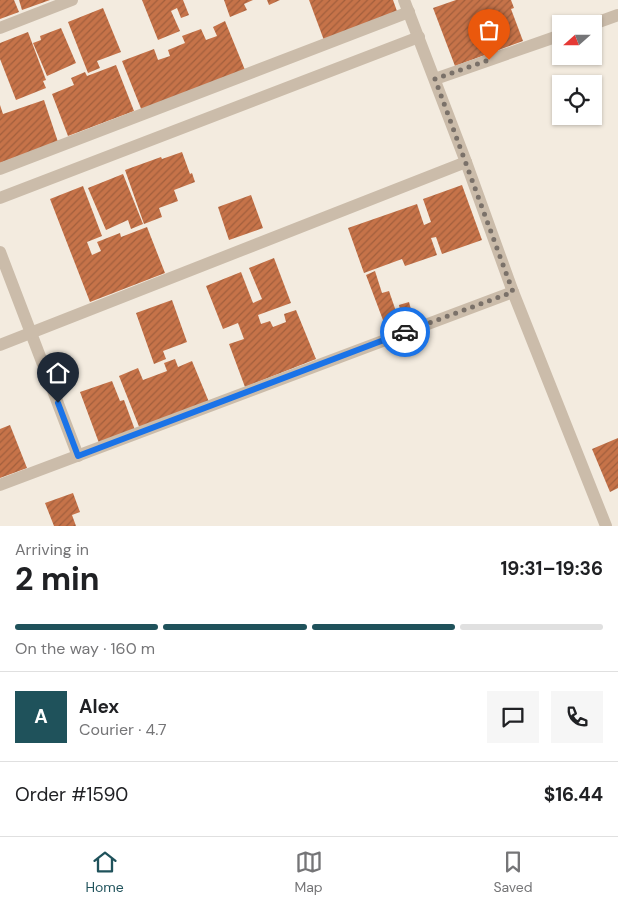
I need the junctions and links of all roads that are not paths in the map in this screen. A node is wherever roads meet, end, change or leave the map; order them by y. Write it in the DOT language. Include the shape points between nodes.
graph roads {
  1 [pos="72,0"];
  2 [pos="407,6"];
  3 [pos="618,15"];
  4 [pos="602,21"];
  5 [pos="0,28"];
  6 [pos="418,37"];
  7 [pos="552,38"];
  8 [pos="435,79"];
  9 [pos="466,162"];
  10 [pos="0,169"];
  11 [pos="0,198"];
  12 [pos="0,252"];
  13 [pos="513,292"];
  14 [pos="32,333"];
  15 [pos="0,345"];
  16 [pos="78,456"];
  17 [pos="0,485"];
  18 [pos="606,526"];
  1 -- 5 [label="street"];
  2 -- 6 [label="street"];
  2 -- 10 [label="street"];
  3 -- 4 [label="street"];
  6 -- 8 [label="street"];
  6 -- 11 [label="street"];
  7 -- 8 [label="street"];
  8 -- 9 [label="street"];
  9 -- 13 [label="street"];
  9 -- 14 [label="street"];
  12 -- 14 [label="street"];
  13 -- 16 [label="street"];
  13 -- 18 [label="street"];
  14 -- 15 [label="street"];
  14 -- 16 [label="street"];
  16 -- 17 [label="street"];
}
